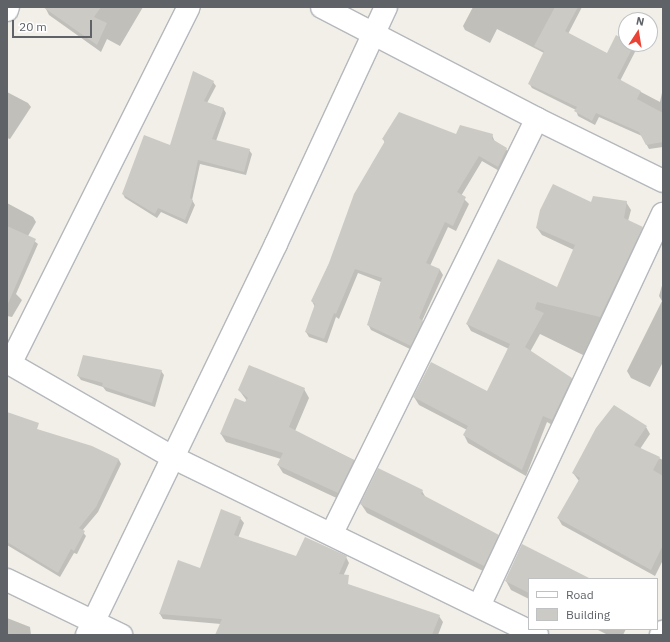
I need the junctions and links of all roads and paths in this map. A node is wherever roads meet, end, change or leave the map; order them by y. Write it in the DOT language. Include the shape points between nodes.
graph roads {
  1 [pos="8,7"];
  2 [pos="189,7"];
  3 [pos="322,7"];
  4 [pos="386,7"];
  5 [pos="7,10"];
  6 [pos="372,34"];
  7 [pos="537,119"];
  8 [pos="663,181"];
  9 [pos="663,214"];
  10 [pos="9,363"];
  11 [pos="174,458"];
  12 [pos="332,533"];
  13 [pos="7,580"];
  14 [pos="479,606"];
  15 [pos="90,628"];
  16 [pos="663,632"];
  17 [pos="120,635"];
  18 [pos="537,635"];
  19 [pos="661,635"];
  1 -- 5 [label="street"];
  2 -- 10 [label="street"];
  3 -- 6 [label="street"];
  4 -- 6 [label="street"];
  6 -- 7 [label="street"];
  6 -- 11 [label="street"];
  7 -- 8 [label="street"];
  7 -- 12 [label="street"];
  9 -- 14 [label="street"];
  10 -- 11 [label="street"];
  11 -- 12 [label="street"];
  11 -- 15 [label="street"];
  12 -- 14 [label="street"];
  13 -- 15 [label="street"];
  14 -- 18 [label="street"];
  15 -- 17 [label="street"];
  16 -- 19 [label="street"];
}
